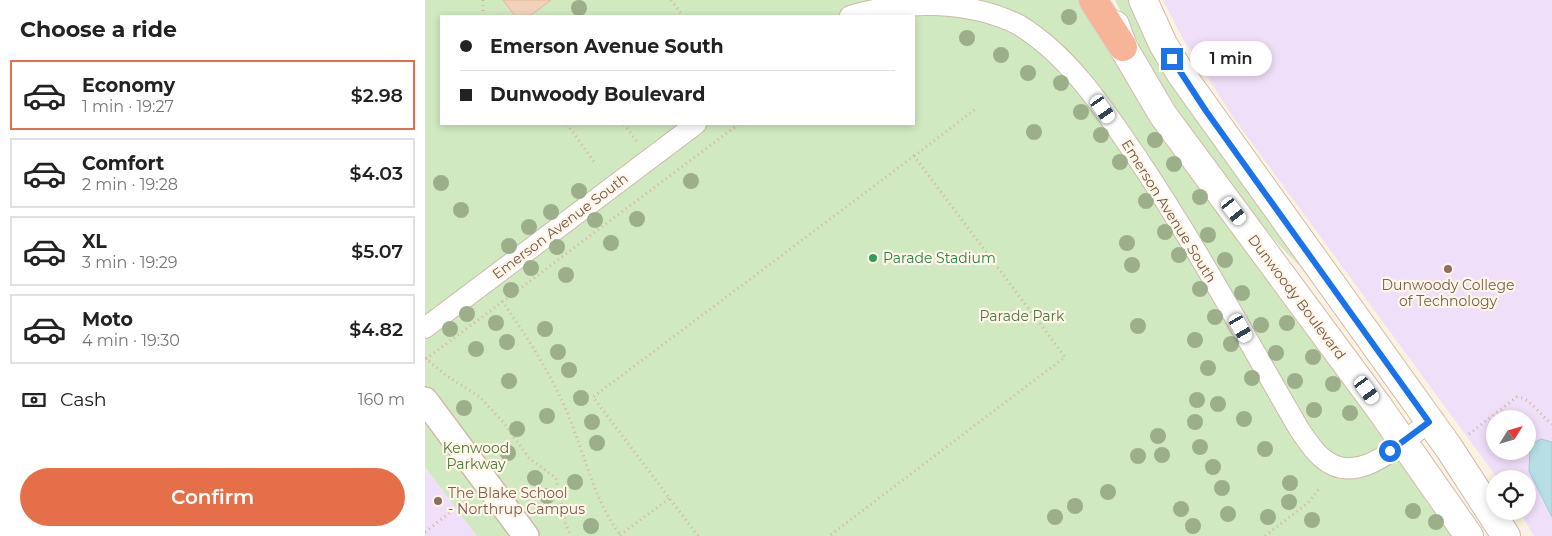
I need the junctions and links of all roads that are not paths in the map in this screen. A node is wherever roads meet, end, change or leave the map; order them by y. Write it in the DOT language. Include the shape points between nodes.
graph roads {
  1 [pos="1093,0"];
  2 [pos="1106,0"];
  3 [pos="1143,0"];
  4 [pos="854,15"];
  5 [pos="1123,47"];
  6 [pos="695,125"];
  7 [pos="425,328"];
  8 [pos="425,400"];
  9 [pos="1429,422"];
  10 [pos="1403,441"];
  11 [pos="526,536"];
  12 [pos="1469,536"];
  13 [pos="1506,536"];
  1 -- 5 [label="highway"];
  2 -- 5 [label="main road, Dunwoody Boulevard"];
  3 -- 9 [label="main road" via="1181,74"];
  4 -- 10 [label="street, Emerson Avenue South" via="899,4 954,2 1005,18 1045,44 1085,86 1157,187 1299,429 1320,457 1337,467 1362,468"];
  5 -- 10 [label="main road, Dunwoody Boulevard" via="1163,115"];
  6 -- 7 [label="street, Emerson Avenue South"];
  8 -- 11 [label="street"];
  9 -- 10 [label="street, Emerson Avenue South"];
  9 -- 13 [label="main road" via="1485,500"];
  10 -- 12 [label="main road, Dunwoody Boulevard"];
}
